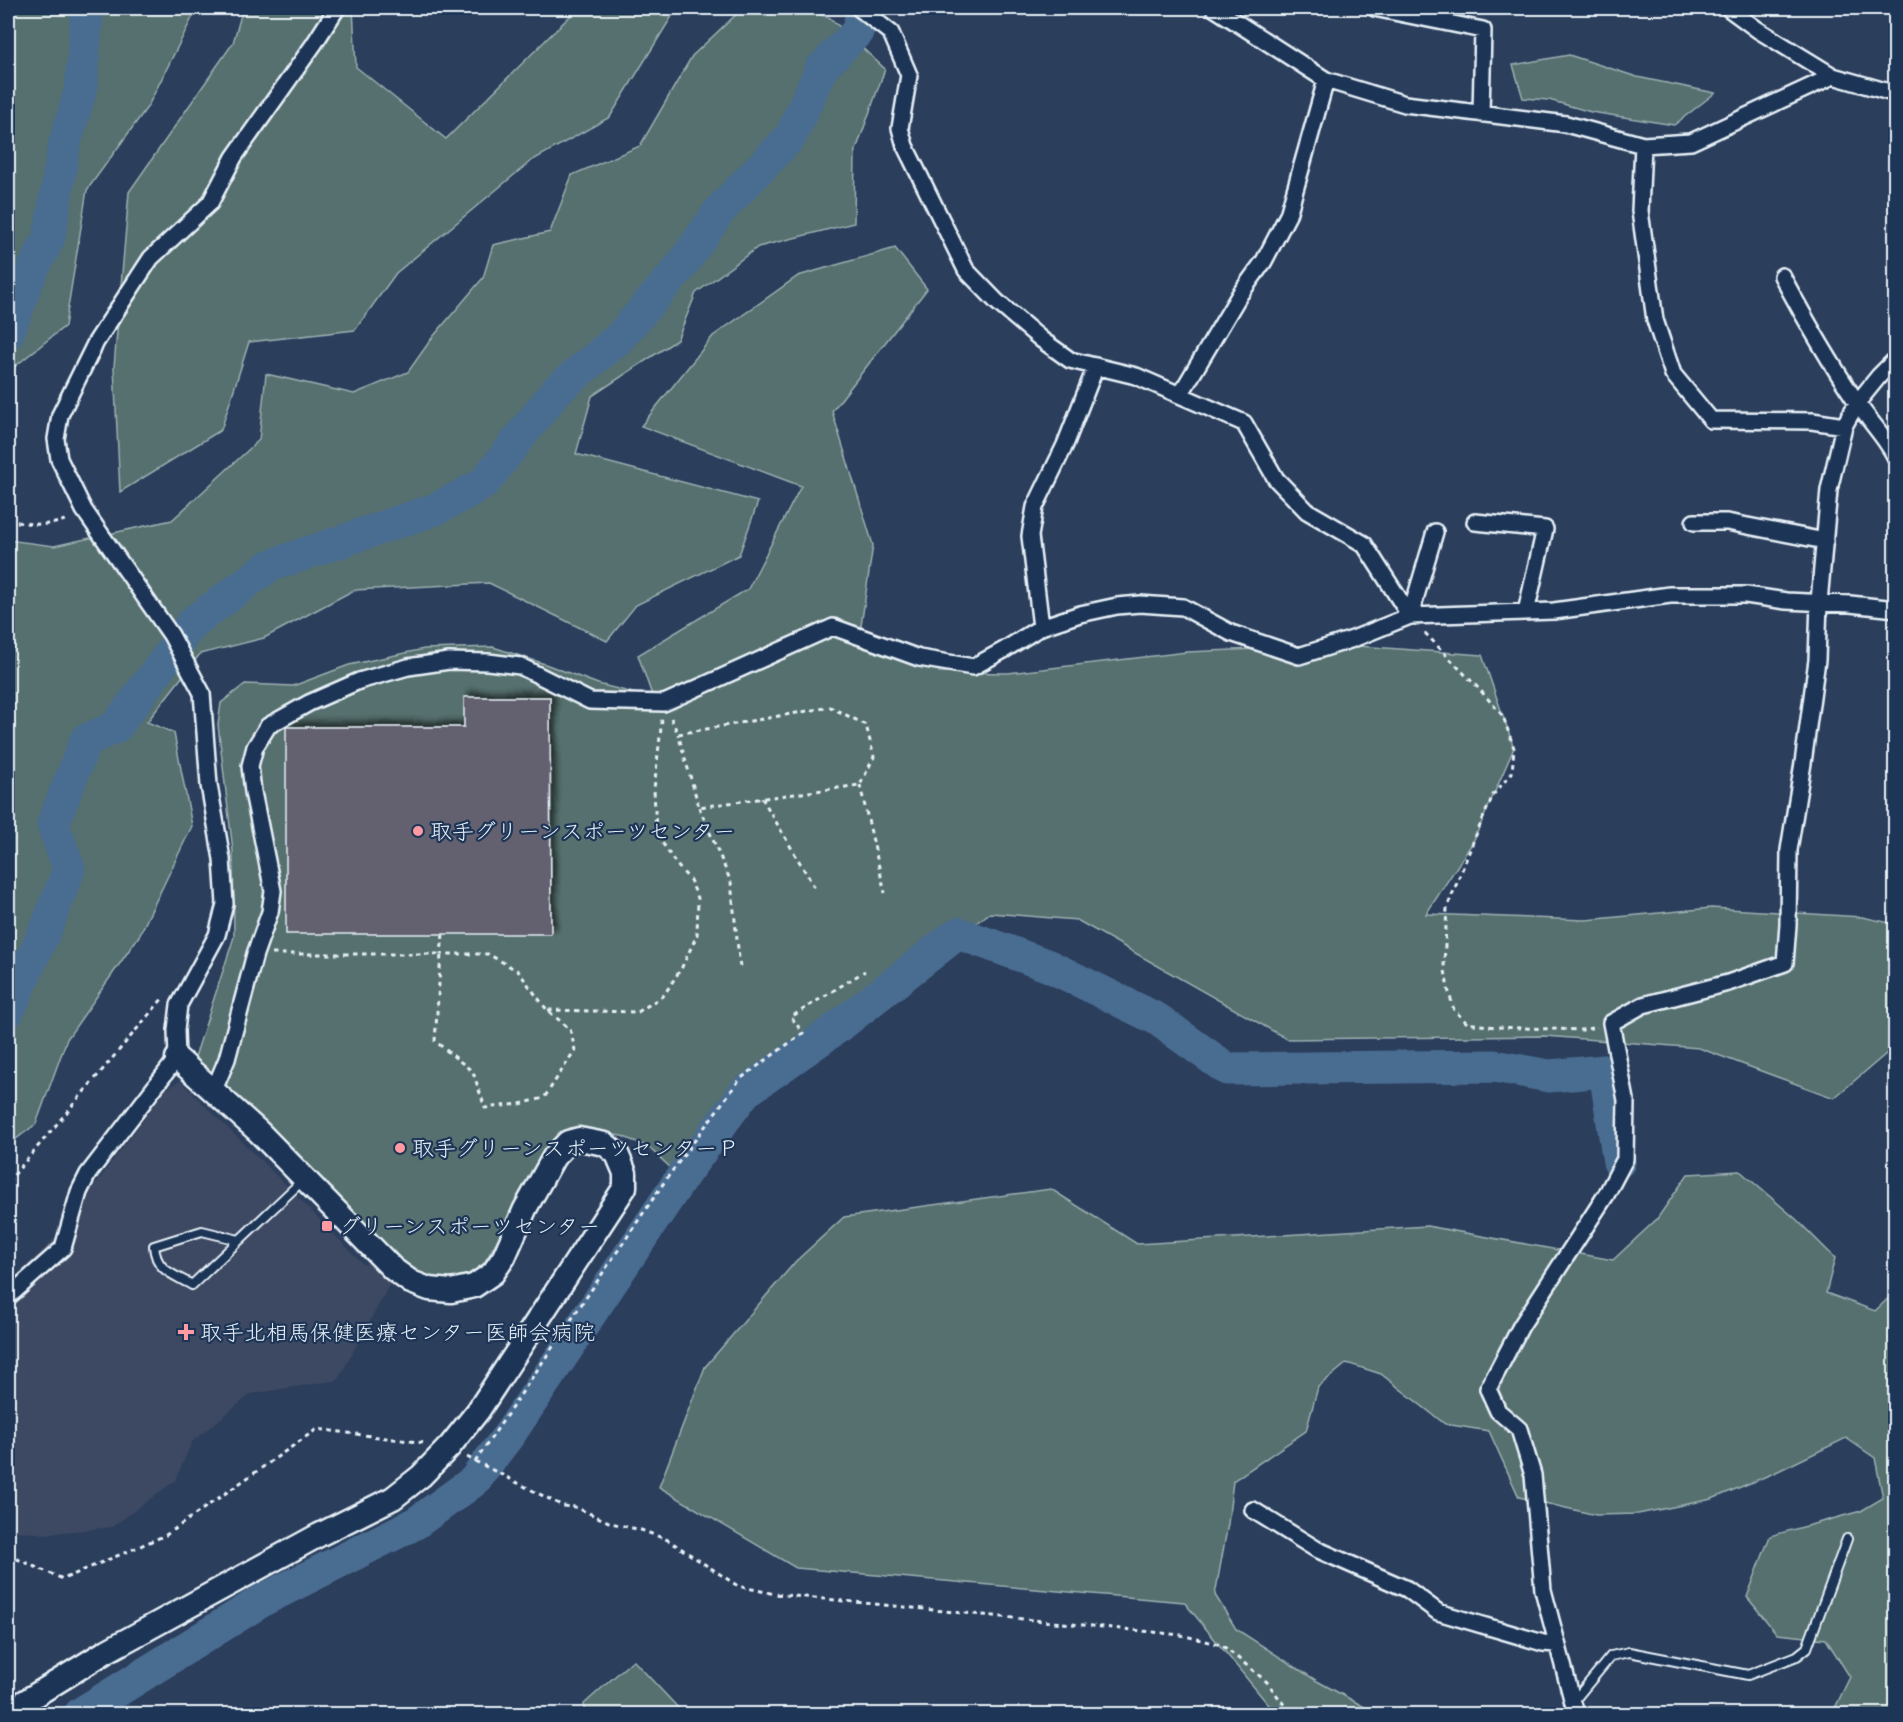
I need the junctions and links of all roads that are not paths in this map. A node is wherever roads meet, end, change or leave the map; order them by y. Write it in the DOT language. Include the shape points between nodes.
graph roads {
  1 [pos="337,8"];
  2 [pos="859,8"];
  3 [pos="1214,8"];
  4 [pos="1374,8"];
  5 [pos="1728,8"];
  6 [pos="1833,76"];
  7 [pos="1326,80"];
  8 [pos="1896,94"];
  9 [pos="1481,114"];
  10 [pos="1643,145"];
  11 [pos="1782,276"];
  12 [pos="1896,359"];
  13 [pos="1096,366"];
  14 [pos="1180,395"];
  15 [pos="1857,403"];
  16 [pos="1844,426"];
  17 [pos="1896,458"];
  18 [pos="1474,522"];
  19 [pos="1694,522"];
  20 [pos="1434,532"];
  21 [pos="1825,541"];
  22 [pos="1820,602"];
  23 [pos="1896,609"];
  24 [pos="1526,612"];
  25 [pos="1410,616"];
  26 [pos="1041,627"];
  27 [pos="177,1058"];
  28 [pos="214,1090"];
  29 [pos="304,1179"];
  30 [pos="239,1240"];
  31 [pos="8,1297"];
  32 [pos="1253,1510"];
  33 [pos="1846,1539"];
  34 [pos="1556,1644"];
  35 [pos="1574,1709"];
  36 [pos="8,1712"];
  1 -- 27 [label="street" via="234,157 210,203 151,258 96,342 60,416 56,439 58,459 84,510 171,635 202,693 209,785 222,859 225,904 217,934 179,1005"];
  2 -- 13 [label="street" via="891,33 909,75 900,128 905,146 966,270 1042,340 1070,360"];
  3 -- 7 [label="street"];
  4 -- 9 [label="street" via="1483,30"];
  5 -- 6 [label="street"];
  6 -- 8 [label="street"];
  6 -- 10 [label="street" via="1691,142"];
  7 -- 9 [label="street" via="1405,104"];
  7 -- 14 [label="street" via="1288,215 1264,261"];
  9 -- 10 [label="street" via="1566,124"];
  10 -- 16 [label="street" via="1640,211 1655,320 1673,374 1711,420 1812,421"];
  11 -- 15 [label="street"];
  12 -- 15 [label="street"];
  13 -- 14 [label="street" via="1136,376"];
  13 -- 26 [label="street" via="1035,507 1030,536"];
  14 -- 25 [label="street" via="1244,423 1276,479 1307,511 1364,544"];
  15 -- 16 [label="street"];
  15 -- 17 [label="street"];
  16 -- 21 [label="street" via="1829,490"];
  18 -- 24 [label="street" via="1545,528"];
  19 -- 21 [label="street" via="1726,522"];
  20 -- 25 [label="street"];
  21 -- 22 [label="street"];
  22 -- 23 [label="street"];
  22 -- 24 [label="street" via="1746,595 1670,595"];
  22 -- 34 [label="street" via="1814,691 1789,850 1785,963 1728,983 1643,1005 1611,1023 1626,1100 1625,1159 1521,1326 1488,1389 1498,1411 1519,1429 1533,1475 1543,1590"];
  24 -- 25 [label="street"];
  25 -- 26 [label="street" via="1299,656 1231,633 1182,607 1165,605 1117,606"];
  26 -- 28 [label="street" via="973,667 919,658 833,627 664,703 590,701 519,666 449,661 408,667 359,681 309,703 268,726 255,747 250,766 273,891 227,1059"];
  27 -- 28 [label="street"];
  27 -- 31 [label="street" via="88,1174 63,1248"];
  28 -- 29 [label="street"];
  29 -- 30 [label="lane"];
  29 -- 36 [label="street" via="393,1269 429,1289 451,1291 474,1286 493,1273 554,1157 568,1142 579,1139 605,1144 617,1154 625,1173 625,1187 478,1411 421,1476 393,1498 108,1651"];
  30 -- 30 [label="lane" via="192,1285 163,1269 155,1257 154,1246 202,1231"];
  32 -- 34 [label="street" via="1316,1549 1407,1589 1438,1612"];
  33 -- 35 [label="lane" via="1806,1648 1797,1656 1748,1675 1629,1652 1611,1656"];
  34 -- 35 [label="street"];
}
